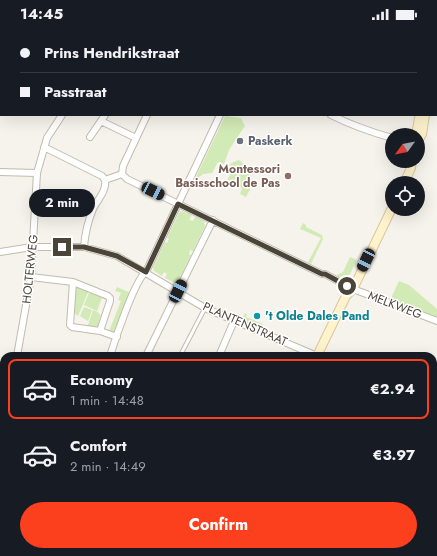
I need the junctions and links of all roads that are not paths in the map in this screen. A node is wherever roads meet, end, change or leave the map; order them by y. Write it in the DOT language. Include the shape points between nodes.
graph roads {
  1 [pos="61,116"];
  2 [pos="104,116"];
  3 [pos="147,116"];
  4 [pos="220,116"];
  5 [pos="333,116"];
  6 [pos="420,116"];
  7 [pos="425,116"];
  8 [pos="101,121"];
  9 [pos="417,128"];
  10 [pos="423,128"];
  11 [pos="385,136"];
  12 [pos="90,137"];
  13 [pos="136,138"];
  14 [pos="44,147"];
  15 [pos="0,172"];
  16 [pos="37,173"];
  17 [pos="122,174"];
  18 [pos="105,180"];
  19 [pos="178,204"];
  20 [pos="388,216"];
  21 [pos="213,220"];
  22 [pos="32,247"];
  23 [pos="84,247"];
  24 [pos="0,252"];
  25 [pos="146,272"];
  26 [pos="31,277"];
  27 [pos="73,282"];
  28 [pos="353,289"];
  29 [pos="178,291"];
  30 [pos="205,308"];
  31 [pos="234,321"];
  32 [pos="437,321"];
  33 [pos="100,331"];
  34 [pos="117,337"];
  35 [pos="18,352"];
  36 [pos="111,352"];
  37 [pos="148,352"];
  38 [pos="182,352"];
  39 [pos="221,352"];
  40 [pos="301,352"];
  41 [pos="319,352"];
  42 [pos="324,352"];
  1 -- 14 [label="street, HOLTERWEG"];
  2 -- 8 [label="street"];
  3 -- 13 [label="street"];
  4 -- 19 [label="street"];
  5 -- 11 [label="street"];
  6 -- 9 [label="main road"];
  7 -- 10 [label="main road"];
  8 -- 12 [label="street"];
  8 -- 13 [label="street"];
  13 -- 17 [label="street"];
  14 -- 16 [label="street, HOLTERWEG"];
  14 -- 18 [label="street" via="102,176"];
  15 -- 16 [label="street"];
  16 -- 22 [label="street, HOLTERWEG"];
  17 -- 18 [label="street"];
  17 -- 19 [label="street, MELKWEG" via="127,179"];
  18 -- 23 [label="street" via="105,188 93,209 85,234"];
  19 -- 21 [label="street, MELKWEG"];
  19 -- 25 [label="street"];
  20 -- 28 [label="main road"];
  21 -- 28 [label="street, MELKWEG"];
  21 -- 29 [label="street"];
  22 -- 23 [label="street, PLANTENSTRAAT"];
  22 -- 24 [label="street, PLANTENSTRAAT"];
  22 -- 26 [label="street, HOLTERWEG"];
  23 -- 25 [label="street, PLANTENSTRAAT" via="117,256"];
  25 -- 29 [label="street, PLANTENSTRAAT"];
  25 -- 34 [label="street" via="134,292"];
  26 -- 27 [label="street"];
  26 -- 35 [label="street, HOLTERWEG"];
  27 -- 33 [label="street" via="70,325"];
  27 -- 33 [label="street" via="110,298"];
  28 -- 32 [label="street, MELKWEG"];
  28 -- 41 [label="main road" via="346,296"];
  28 -- 42 [label="main road"];
  29 -- 30 [label="street, PLANTENSTRAAT"];
  29 -- 37 [label="street"];
  30 -- 31 [label="street, PLANTENSTRAAT"];
  30 -- 38 [label="lane"];
  31 -- 39 [label="street"];
  31 -- 40 [label="street, PLANTENSTRAAT"];
  33 -- 34 [label="street"];
  34 -- 36 [label="street"];
}
